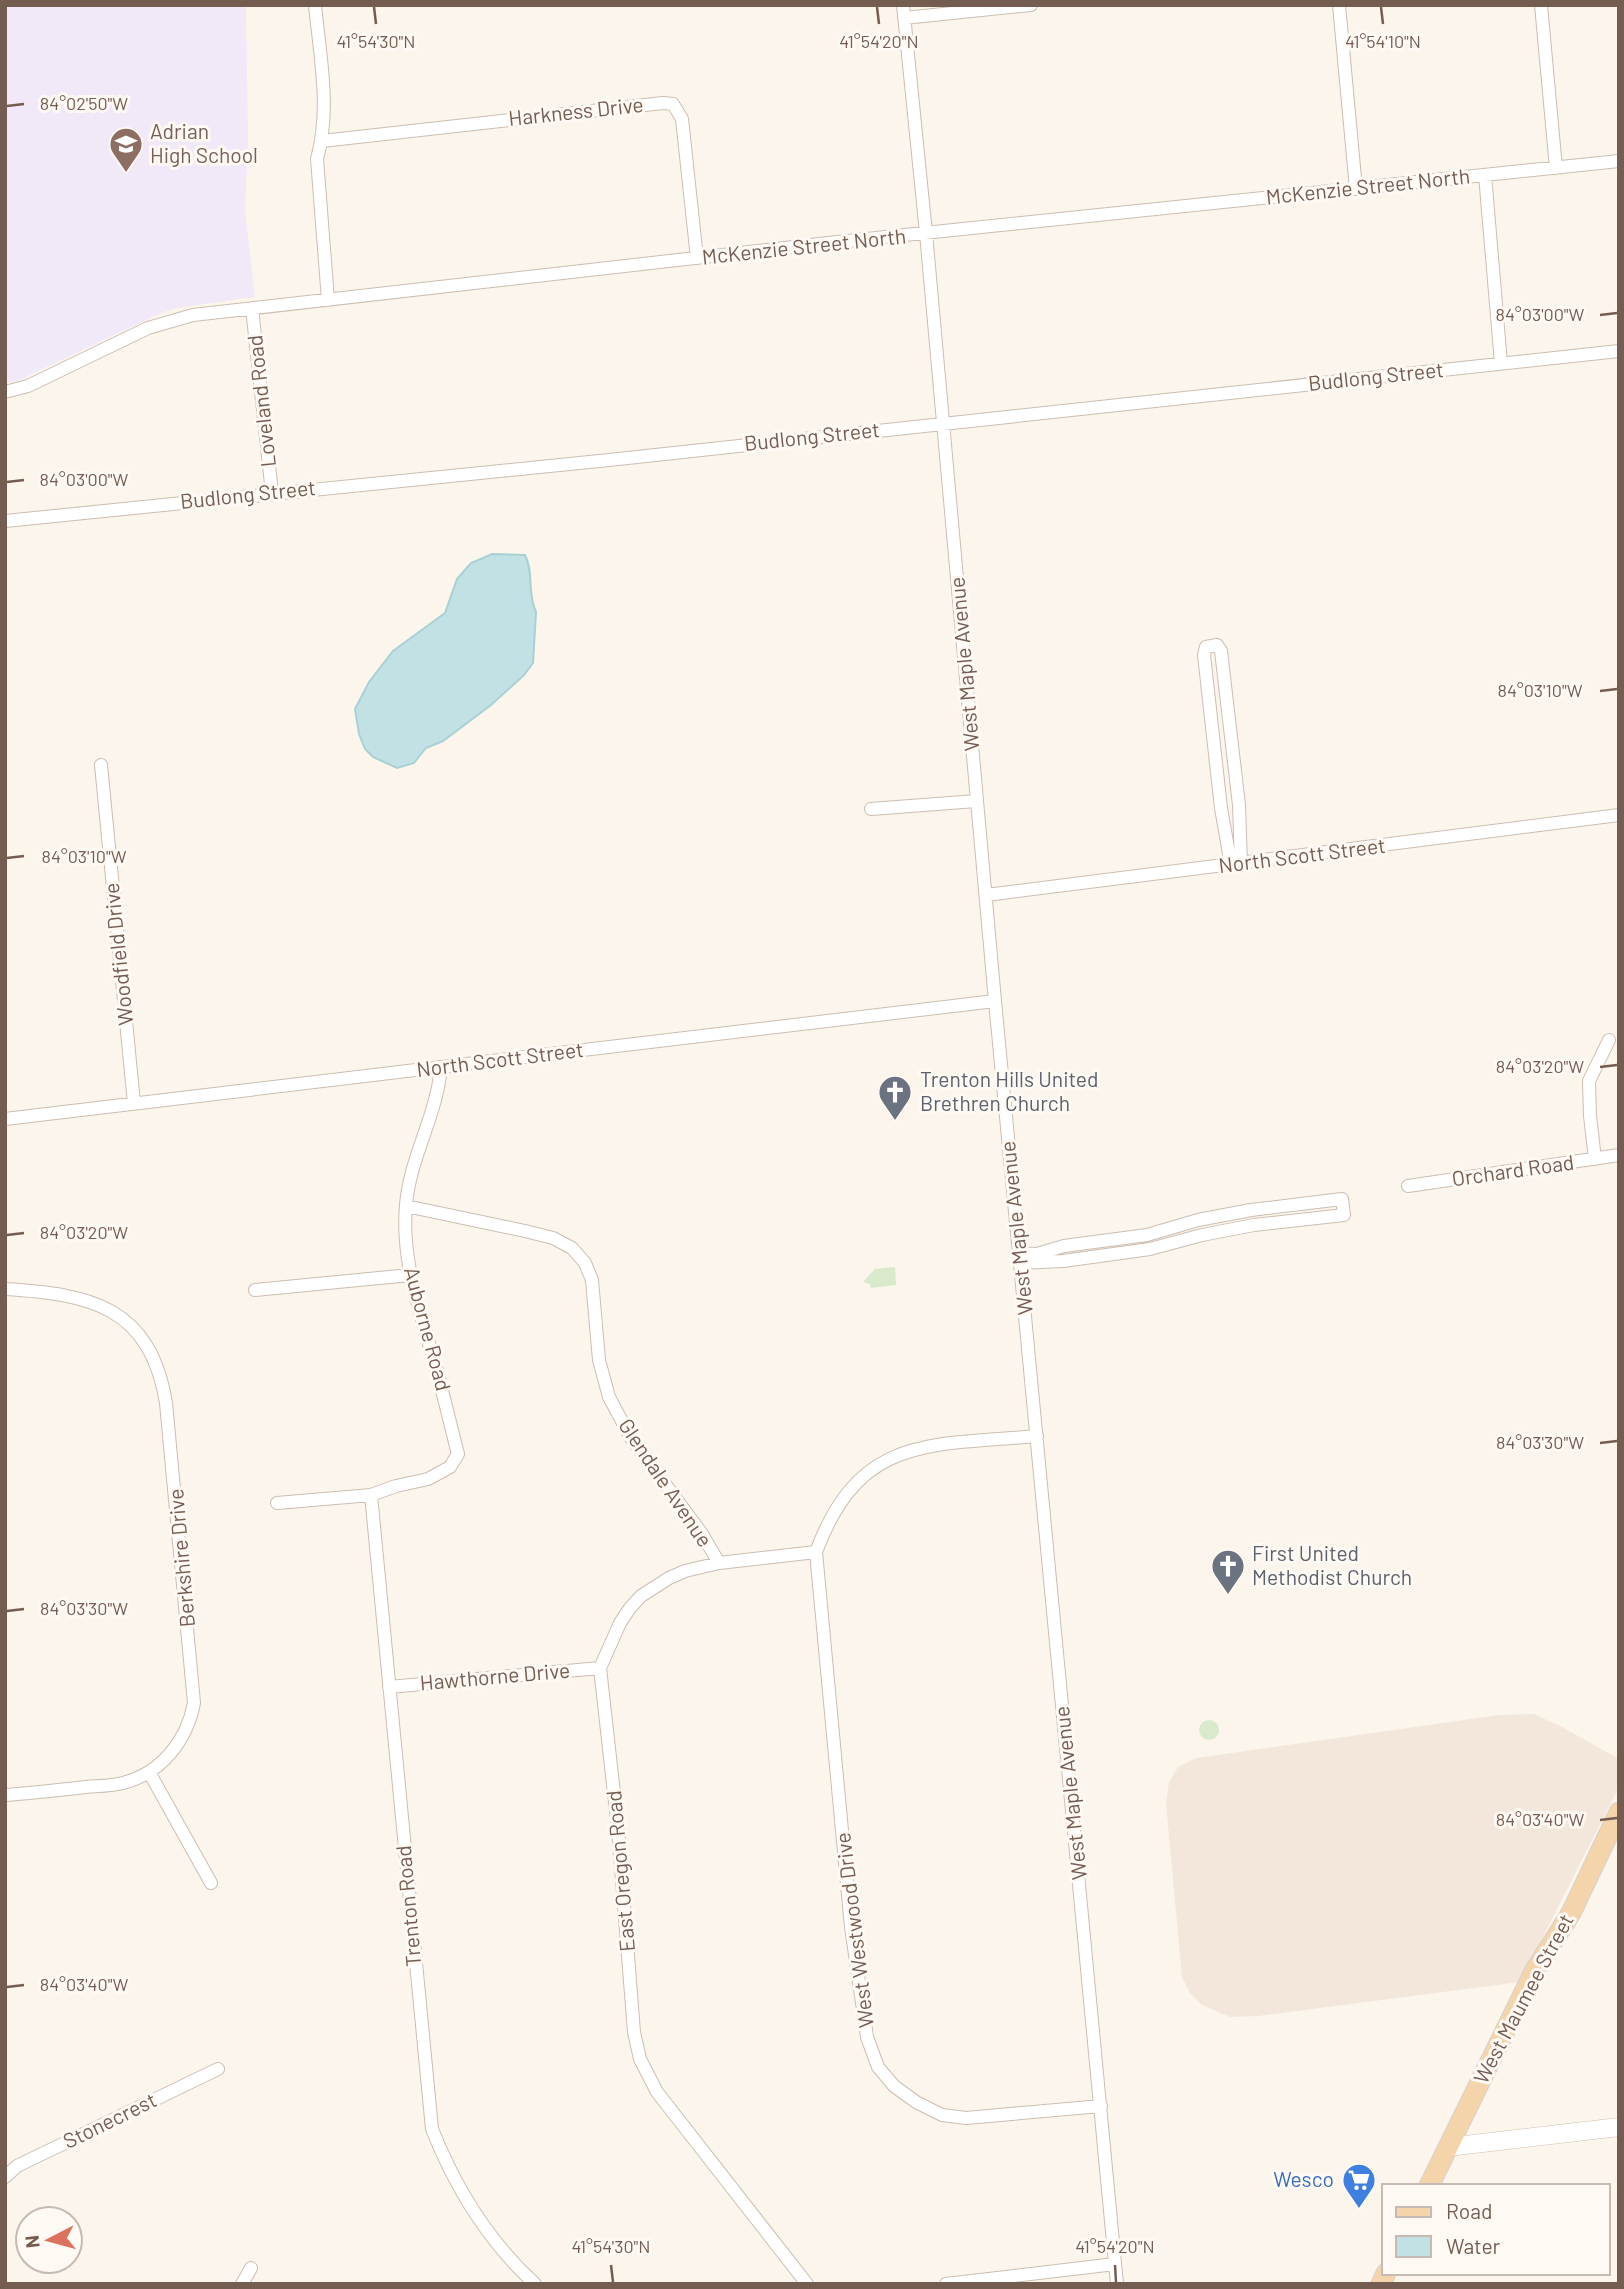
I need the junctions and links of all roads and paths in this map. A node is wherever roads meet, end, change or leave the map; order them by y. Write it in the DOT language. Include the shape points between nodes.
graph roads {
  1 [pos="315,5"];
  2 [pos="1031,5"];
  3 [pos="1339,5"];
  4 [pos="1541,5"];
  5 [pos="903,11"];
  6 [pos="322,141"];
  7 [pos="1619,161"];
  8 [pos="1556,167"];
  9 [pos="1485,175"];
  10 [pos="1356,189"];
  11 [pos="926,233"];
  12 [pos="697,258"];
  13 [pos="328,300"];
  14 [pos="252,308"];
  15 [pos="1619,351"];
  16 [pos="1501,363"];
  17 [pos="5,392"];
  18 [pos="944,423"];
  19 [pos="272,493"];
  20 [pos="5,521"];
  21 [pos="1230,730"];
  22 [pos="1213,732"];
  23 [pos="101,765"];
  24 [pos="976,801"];
  25 [pos="871,809"];
  26 [pos="1619,815"];
  27 [pos="1236,865"];
  28 [pos="986,895"];
  29 [pos="995,1001"];
  30 [pos="1609,1040"];
  31 [pos="441,1067"];
  32 [pos="134,1103"];
  33 [pos="5,1119"];
  34 [pos="1619,1154"];
  35 [pos="1595,1159"];
  36 [pos="1408,1186"];
  37 [pos="406,1206"];
  38 [pos="1251,1210"];
  39 [pos="1254,1225"];
  40 [pos="1147,1235"];
  41 [pos="1150,1249"];
  42 [pos="1020,1258"];
  43 [pos="410,1275"];
  44 [pos="5,1289"];
  45 [pos="256,1290"];
  46 [pos="1037,1436"];
  47 [pos="370,1495"];
  48 [pos="277,1503"];
  49 [pos="816,1552"];
  50 [pos="719,1563"];
  51 [pos="600,1668"];
  52 [pos="389,1687"];
  53 [pos="149,1772"];
  54 [pos="5,1796"];
  55 [pos="1619,1812"];
  56 [pos="211,1883"];
  57 [pos="218,2070"];
  58 [pos="1101,2106"];
  59 [pos="1619,2127"];
  60 [pos="1448,2147"];
  61 [pos="5,2177"];
  62 [pos="1430,2184"];
  63 [pos="1115,2264"];
  64 [pos="251,2268"];
  65 [pos="242,2284"];
  66 [pos="535,2284"];
  67 [pos="807,2284"];
  68 [pos="946,2284"];
  69 [pos="1117,2284"];
  1 -- 6 [label="street" via="325,108"];
  2 -- 5 [label="street"];
  3 -- 10 [label="street"];
  4 -- 8 [label="street"];
  5 -- 11 [label="street, West Maple Avenue"];
  6 -- 12 [label="street, Harkness Drive" via="673,104 682,119"];
  6 -- 13 [label="street" via="317,159"];
  7 -- 8 [label="street, McKenzie Street North"];
  8 -- 9 [label="street, McKenzie Street North"];
  9 -- 10 [label="street, McKenzie Street North"];
  9 -- 16 [label="street"];
  10 -- 11 [label="street, McKenzie Street North"];
  11 -- 12 [label="street, McKenzie Street North"];
  11 -- 18 [label="street, West Maple Avenue"];
  12 -- 13 [label="street, McKenzie Street North"];
  13 -- 14 [label="street, McKenzie Street North"];
  14 -- 17 [label="street, McKenzie Street North" via="193,315 148,328 28,386"];
  14 -- 19 [label="street, Loveland Road"];
  15 -- 16 [label="street, Budlong Street"];
  16 -- 18 [label="street, Budlong Street"];
  18 -- 19 [label="street, Budlong Street"];
  18 -- 24 [label="street, West Maple Avenue"];
  19 -- 20 [label="street, Budlong Street"];
  21 -- 22 [label="street"];
  21 -- 22 [label="street" via="1217,645 1206,647 1204,655"];
  21 -- 27 [label="street" via="1239,805"];
  22 -- 27 [label="street" via="1221,808"];
  23 -- 32 [label="street, Woodfield Drive"];
  24 -- 25 [label="street"];
  24 -- 28 [label="street, West Maple Avenue"];
  26 -- 27 [label="street, North Scott Street"];
  27 -- 28 [label="street, North Scott Street"];
  28 -- 29 [label="street, West Maple Avenue"];
  29 -- 31 [label="street, North Scott Street"];
  29 -- 42 [label="street, West Maple Avenue"];
  30 -- 35 [label="street" via="1589,1082"];
  31 -- 32 [label="street, North Scott Street"];
  31 -- 37 [label="street, Auborne Road"];
  32 -- 33 [label="street, North Scott Street"];
  34 -- 35 [label="street, Orchard Road"];
  35 -- 36 [label="street, Orchard Road"];
  37 -- 43 [label="street, Auborne Road"];
  37 -- 50 [label="street, Glendale Avenue" via="534,1233 572,1248 592,1280 599,1360 609,1397 631,1438"];
  38 -- 39 [label="street"];
  38 -- 39 [label="street" via="1342,1199 1344,1215"];
  38 -- 40 [label="street"];
  39 -- 41 [label="street"];
  40 -- 41 [label="street"];
  40 -- 42 [label="street" via="1064,1246"];
  41 -- 42 [label="street" via="1063,1261"];
  42 -- 46 [label="street, West Maple Avenue"];
  43 -- 45 [label="street"];
  43 -- 47 [label="street, Auborne Road" via="458,1454 450,1467 428,1479"];
  44 -- 53 [label="street, Berkshire Drive" via="76,1296 114,1313 153,1355 163,1382 194,1703 181,1739"];
  46 -- 49 [label="street" via="919,1448 887,1459 852,1487 825,1528"];
  46 -- 58 [label="street, West Maple Avenue"];
  47 -- 48 [label="street"];
  47 -- 52 [label="street, Trenton Road"];
  49 -- 50 [label="street"];
  49 -- 58 [label="street, West Westwood Drive" via="850,1927 867,2037 878,2067 894,2086 942,2115 967,2118"];
  50 -- 51 [label="street" via="685,1571 641,1596 620,1623"];
  51 -- 52 [label="street, Hawthorne Drive"];
  51 -- 67 [label="street, East Oregon Road" via="640,2059 657,2092"];
  52 -- 66 [label="street, Trenton Road" via="432,2129 476,2214"];
  53 -- 54 [label="street, Berkshire Drive" via="123,1783"];
  53 -- 56 [label="street"];
  55 -- 60 [label="main road, West Maumee Street"];
  57 -- 61 [label="street, Stonecrest" via="17,2166"];
  58 -- 63 [label="street, West Maple Avenue"];
  59 -- 60 [label="street"];
  60 -- 62 [label="main road, West Maumee Street"];
  63 -- 68 [label="street"];
  63 -- 69 [label="street, West Maple Avenue"];
  64 -- 65 [label="street"];
}
